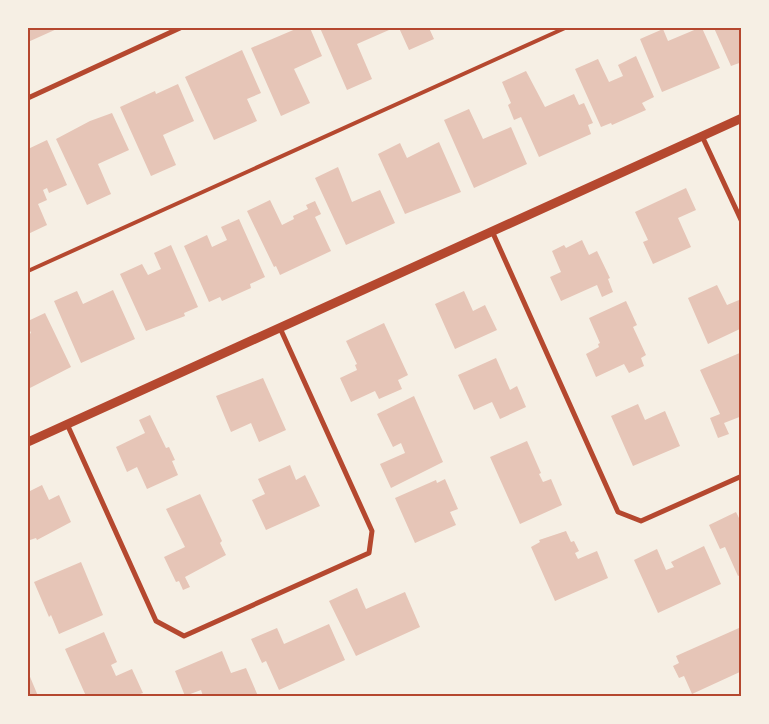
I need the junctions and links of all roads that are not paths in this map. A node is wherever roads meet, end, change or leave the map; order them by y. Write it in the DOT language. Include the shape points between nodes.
graph roads {
  1 [pos="180,28"];
  2 [pos="565,28"];
  3 [pos="28,98"];
  4 [pos="742,118"];
  5 [pos="702,136"];
  6 [pos="742,222"];
  7 [pos="492,231"];
  8 [pos="28,271"];
  9 [pos="280,328"];
  10 [pos="67,424"];
  11 [pos="28,442"];
  12 [pos="742,476"];
  1 -- 3 [label="street"];
  2 -- 8 [label="lane"];
  4 -- 5 [label="street"];
  5 -- 6 [label="street"];
  5 -- 7 [label="street"];
  7 -- 9 [label="street"];
  7 -- 12 [label="street" via="618,512 642,521"];
  9 -- 10 [label="street"];
  9 -- 10 [label="street" via="372,531 369,553 361,557 184,636 156,621"];
  10 -- 11 [label="street"];
}
